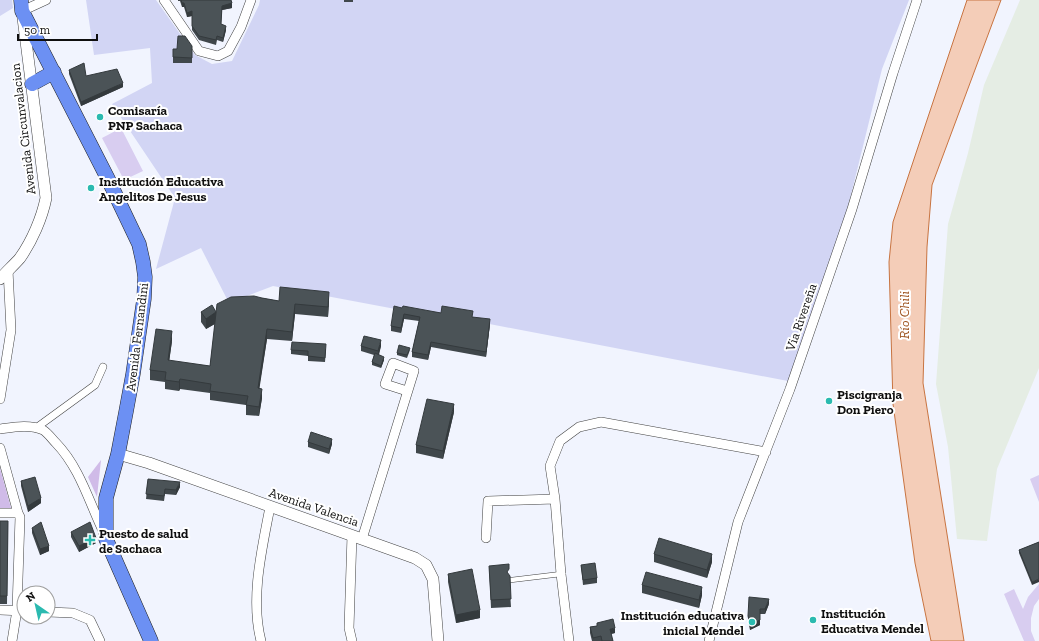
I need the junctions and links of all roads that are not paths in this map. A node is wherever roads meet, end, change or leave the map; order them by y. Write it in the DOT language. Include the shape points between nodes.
graph roads {
  1 [pos="46,0"];
  2 [pos="164,0"];
  3 [pos="251,0"];
  4 [pos="917,0"];
  5 [pos="27,4"];
  6 [pos="54,72"];
  7 [pos="32,84"];
  8 [pos="4,274"];
  9 [pos="104,367"];
  10 [pos="407,392"];
  11 [pos="0,399"];
  12 [pos="36,428"];
  13 [pos="0,429"];
  14 [pos="0,448"];
  15 [pos="766,452"];
  16 [pos="118,454"];
  17 [pos="555,498"];
  18 [pos="270,507"];
  19 [pos="18,513"];
  20 [pos="0,514"];
  21 [pos="357,537"];
  22 [pos="486,538"];
  23 [pos="106,539"];
  24 [pos="561,574"];
  25 [pos="511,580"];
  26 [pos="20,585"];
  27 [pos="0,610"];
  28 [pos="16,611"];
  29 [pos="56,612"];
  30 [pos="16,625"];
  31 [pos="12,641"];
  32 [pos="100,641"];
  33 [pos="152,641"];
  34 [pos="260,641"];
  35 [pos="352,641"];
  36 [pos="438,641"];
  37 [pos="569,641"];
  38 [pos="708,641"];
  1 -- 5 [label="street"];
  2 -- 3 [label="street" via="199,51 218,56 228,51"];
  4 -- 15 [label="street, Via Rivereña" via="852,209"];
  5 -- 6 [label="main road, Avenida Fernandini"];
  5 -- 7 [label="street, Avenida Circunvalacion"];
  6 -- 7 [label="main road"];
  6 -- 16 [label="main road, Avenida Fernandini" via="139,244 144,269 144,299"];
  7 -- 8 [label="street, Avenida Circunvalacion" via="46,198 27,247"];
  8 -- 11 [label="street" via="11,330"];
  9 -- 12 [label="street" via="95,385"];
  10 -- 21 [label="street"];
  12 -- 13 [label="street" via="20,426"];
  12 -- 23 [label="street" via="44,431 65,452 79,474"];
  14 -- 19 [label="street"];
  15 -- 17 [label="street" via="601,422 579,427 560,441 550,466"];
  15 -- 38 [label="street, Via Rivereña" via="738,522"];
  16 -- 18 [label="street, Avenida Valencia"];
  16 -- 23 [label="main road, Avenida Fernandini" via="106,498"];
  17 -- 22 [label="street" via="488,501"];
  17 -- 24 [label="street"];
  18 -- 21 [label="street, Avenida Valencia"];
  18 -- 34 [label="street" via="260,559 256,600"];
  19 -- 20 [label="street"];
  19 -- 26 [label="street"];
  21 -- 35 [label="street" via="349,628"];
  21 -- 36 [label="street, Avenida Valencia" via="415,558 426,565 433,579"];
  23 -- 33 [label="main road, Avenida Fernandini"];
  24 -- 25 [label="lane"];
  24 -- 37 [label="street"];
  27 -- 28 [label="street"];
  29 -- 32 [label="street" via="73,613 90,620"];
  30 -- 31 [label="street"];
}
